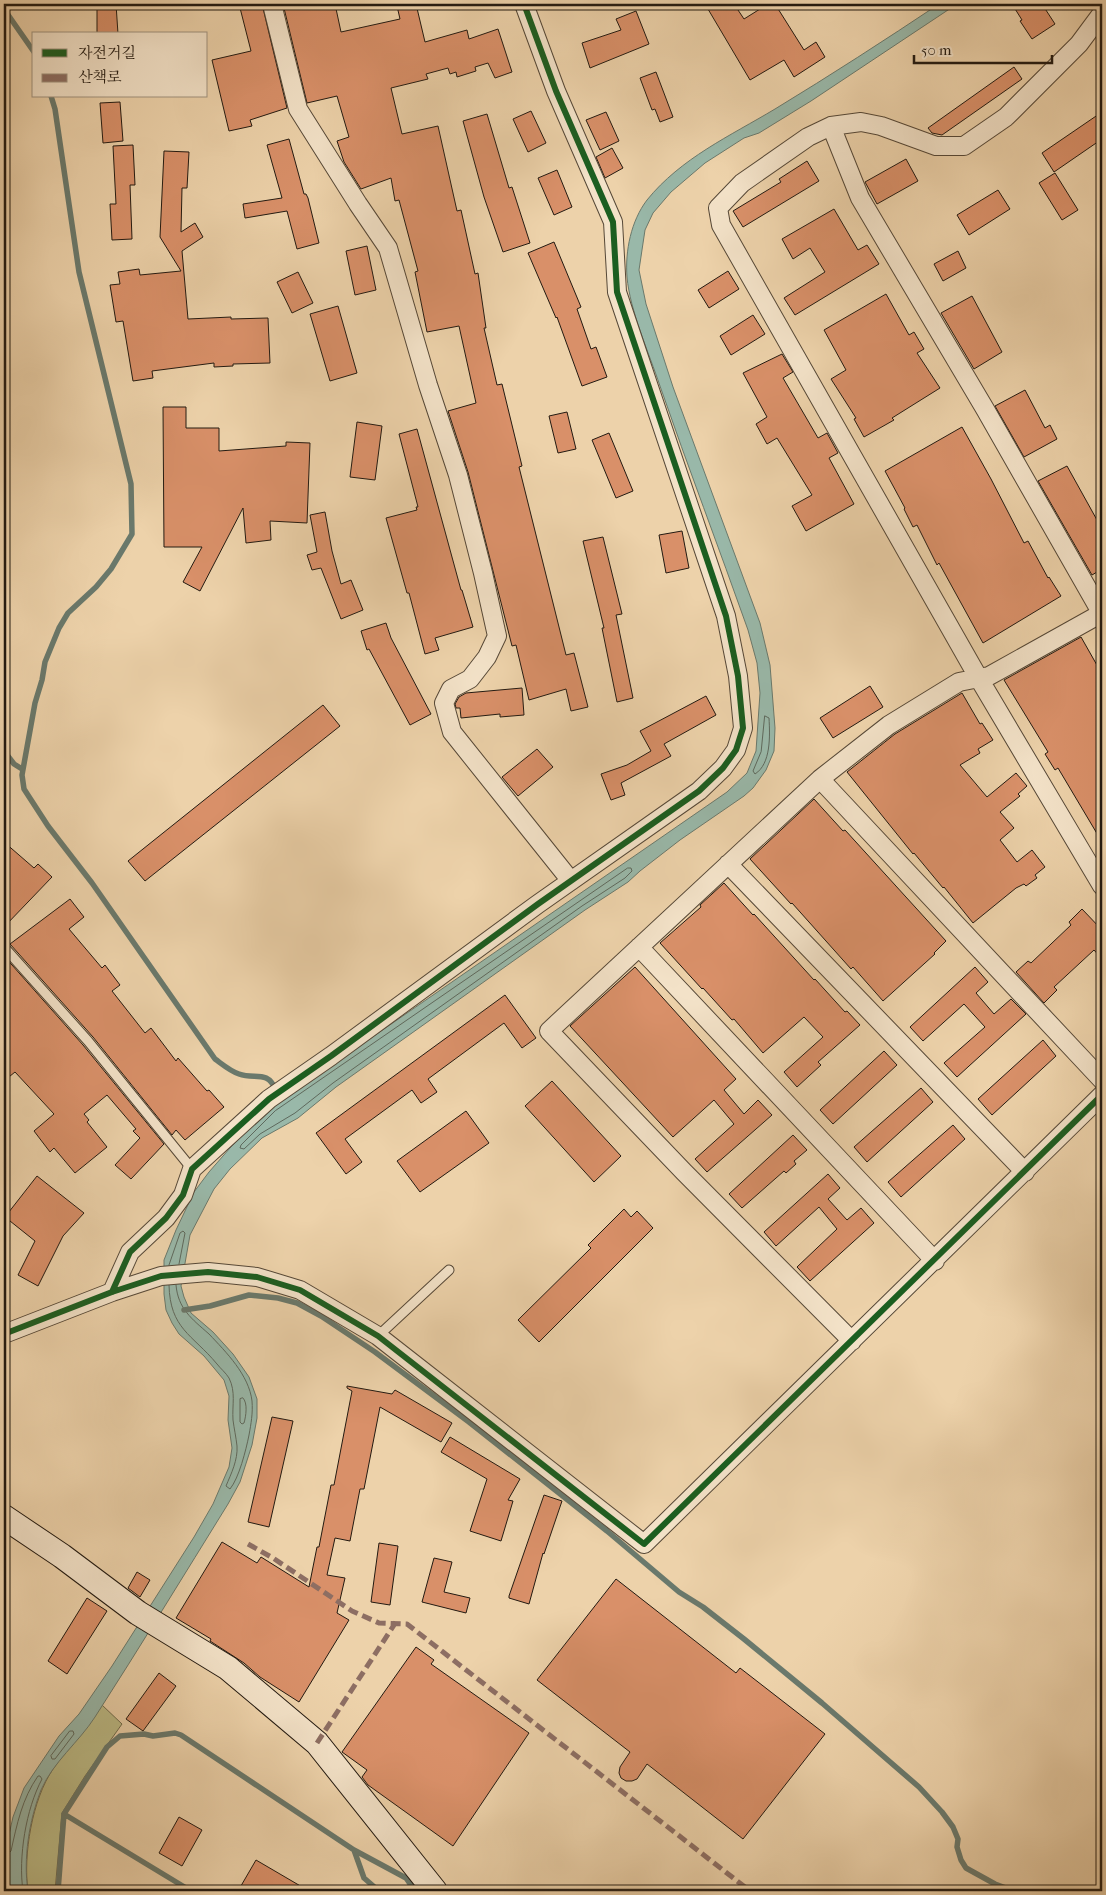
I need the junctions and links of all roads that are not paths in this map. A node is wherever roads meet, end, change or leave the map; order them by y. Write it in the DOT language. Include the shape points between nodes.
graph roads {
  1 [pos="272,4"];
  2 [pos="524,4"];
  3 [pos="1102,14"];
  4 [pos="831,126"];
  5 [pos="1102,614"];
  6 [pos="978,677"];
  7 [pos="820,779"];
  8 [pos="728,864"];
  9 [pos="571,881"];
  10 [pos="1102,886"];
  11 [pos="4,947"];
  12 [pos="639,947"];
  13 [pos="1102,1080"];
  14 [pos="1102,1095"];
  15 [pos="192,1169"];
  16 [pos="1025,1172"];
  17 [pos="935,1261"];
  18 [pos="448,1270"];
  19 [pos="112,1292"];
  20 [pos="4,1334"];
  21 [pos="378,1336"];
  22 [pos="852,1342"];
  23 [pos="4,1517"];
  24 [pos="436,1891"];
  1 -- 9 [label="street" via="298,109 388,248 458,474 483,573 497,636 487,657 470,679 451,689 444,703 452,732"];
  2 -- 9 [label="street" via="556,91 613,222 617,292 726,616 738,676 742,728 736,750 699,791"];
  3 -- 4 [label="street" via="1079,44 1006,117 964,146 936,146 861,122"];
  4 -- 5 [label="street" via="860,198"];
  4 -- 6 [label="street" via="808,137 742,183 718,208 722,225"];
  5 -- 6 [label="street" via="989,676"];
  6 -- 7 [label="street" via="959,682 889,725"];
  6 -- 10 [label="street"];
  7 -- 8 [label="street"];
  7 -- 13 [label="street"];
  8 -- 12 [label="street"];
  8 -- 16 [label="street"];
  9 -- 15 [label="street" via="269,1099"];
  11 -- 15 [label="lane" via="82,1034"];
  12 -- 17 [label="street"];
  12 -- 22 [label="street" via="549,1031"];
  14 -- 16 [label="street"];
  15 -- 19 [label="street" via="183,1195 166,1218 130,1252"];
  16 -- 17 [label="street"];
  17 -- 22 [label="street"];
  18 -- 21 [label="lane"];
  19 -- 20 [label="street"];
  19 -- 21 [label="street" via="161,1276 208,1272 257,1277 300,1290"];
  21 -- 22 [label="street" via="644,1544"];
  23 -- 24 [label="street" via="138,1613 228,1668 318,1743"];
}
